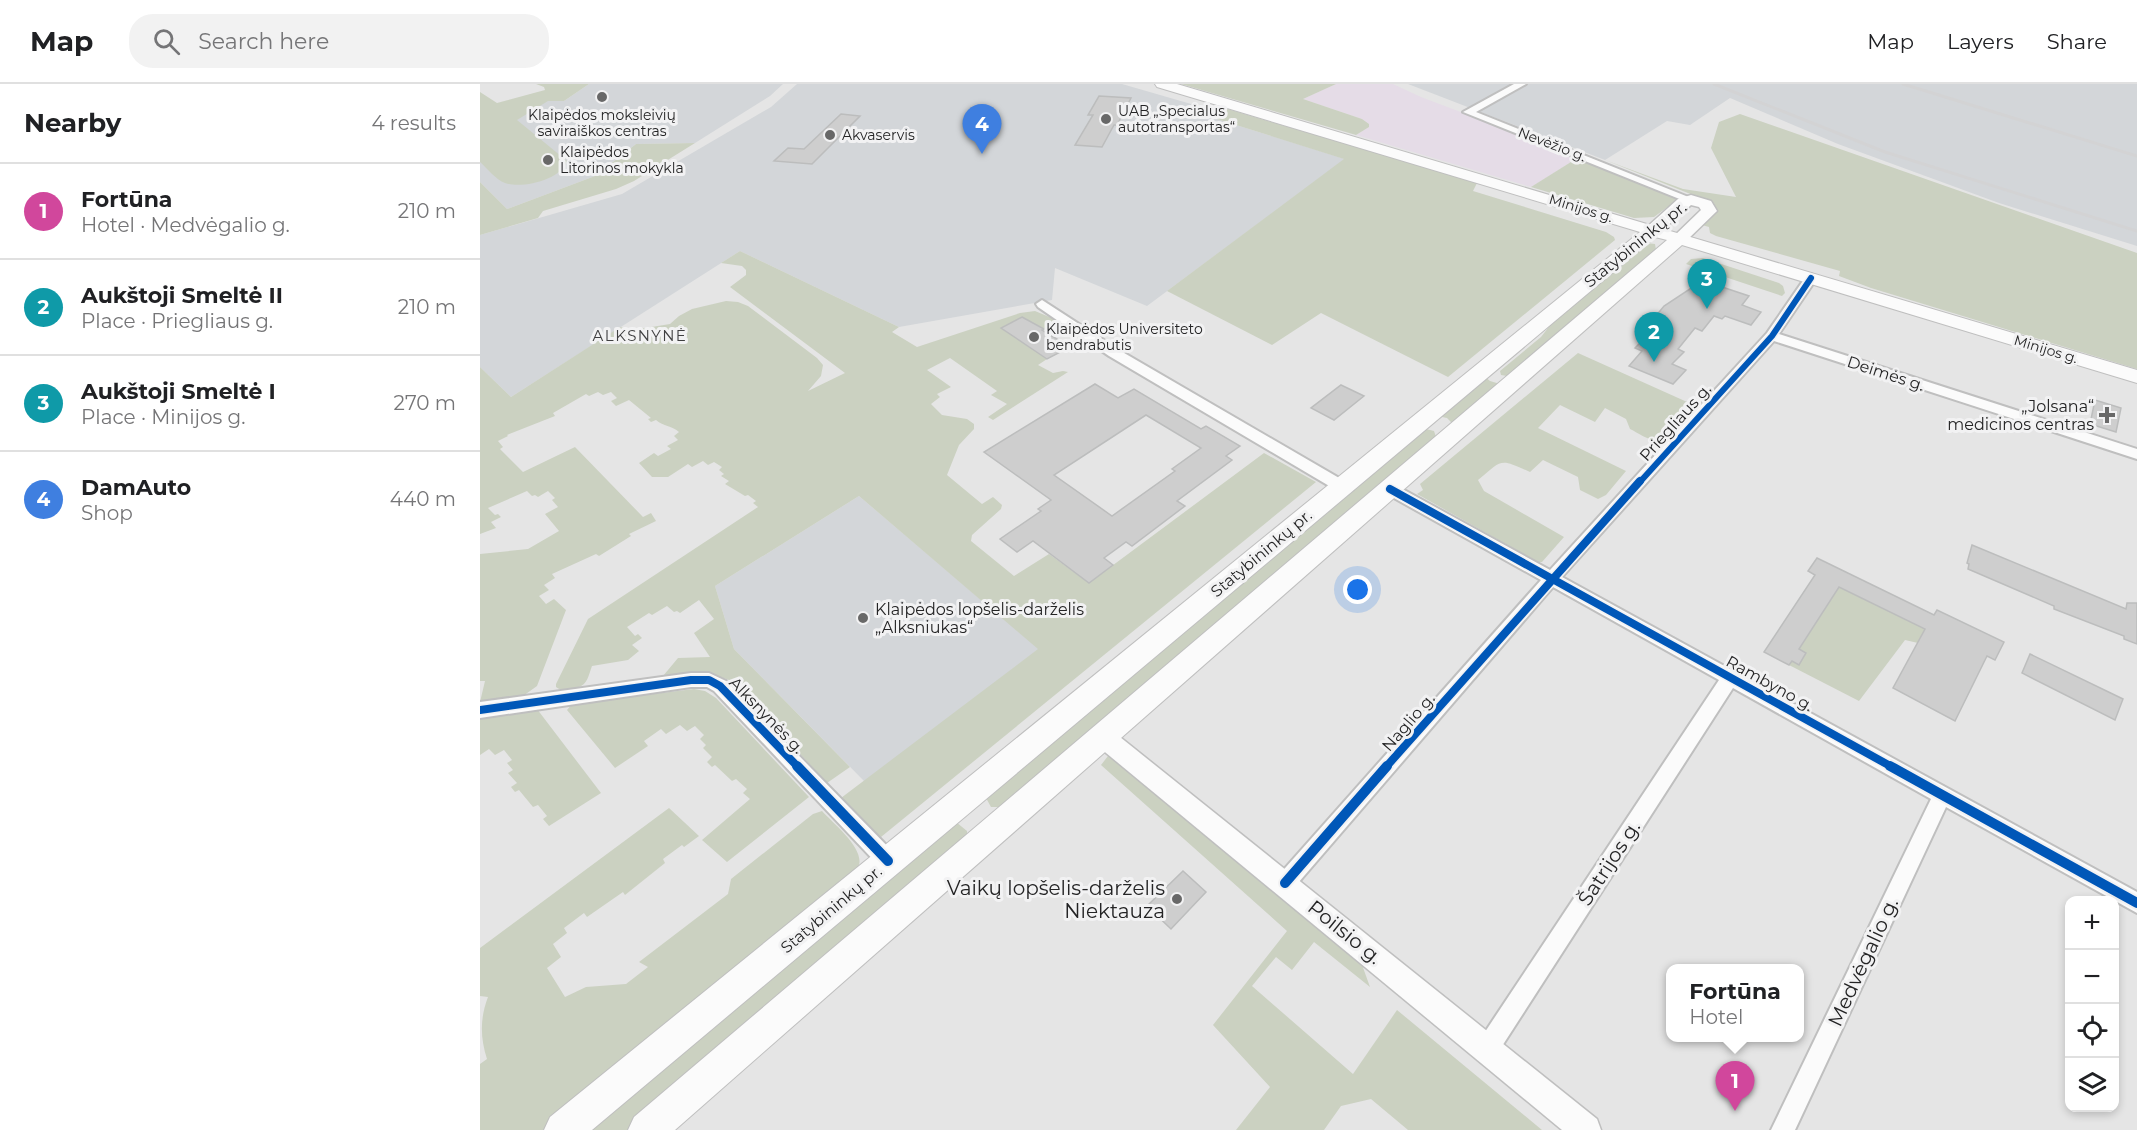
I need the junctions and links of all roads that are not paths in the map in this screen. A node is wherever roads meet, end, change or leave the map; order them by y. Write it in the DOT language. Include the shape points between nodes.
graph roads {
  1 [pos="1162,84"];
  2 [pos="1521,84"];
  3 [pos="1691,200"];
  4 [pos="1653,230"];
  5 [pos="1680,238"];
  6 [pos="1811,278"];
  7 [pos="1042,304"];
  8 [pos="1772,336"];
  9 [pos="1484,367"];
  10 [pos="2137,377"];
  11 [pos="1511,382"];
  12 [pos="1419,422"];
  13 [pos="1448,438"];
  14 [pos="2137,453"];
  15 [pos="1341,486"];
  16 [pos="1390,489"];
  17 [pos="1552,578"];
  18 [pos="1731,677"];
  19 [pos="480,710"];
  20 [pos="1102,736"];
  21 [pos="1943,794"];
  22 [pos="962,802"];
  23 [pos="992,831"];
  24 [pos="888,861"];
  25 [pos="1285,883"];
  26 [pos="2137,903"];
  27 [pos="1487,1049"];
  28 [pos="564,1130"];
  29 [pos="647,1130"];
  30 [pos="1586,1130"];
  31 [pos="1783,1130"];
  1 -- 4 [label="main road, Minijos g."];
  2 -- 3 [label="street, Nevėžio g." via="1468,112"];
  3 -- 4 [label="main road, Statybininkų pr."];
  3 -- 5 [label="main road, Statybininkų pr." via="1709,208"];
  4 -- 5 [label="main road, Minijos g."];
  4 -- 9 [label="main road, Statybininkų pr."];
  5 -- 6 [label="main road, Minijos g."];
  5 -- 11 [label="main road, Statybininkų pr."];
  6 -- 8 [label="street, Priegliaus g."];
  6 -- 10 [label="main road, Minijos g."];
  7 -- 15 [label="street" via="1114,353"];
  8 -- 14 [label="street, Deimės g."];
  8 -- 17 [label="street, Priegliaus g."];
  9 -- 11 [label="main road" via="1493,379"];
  9 -- 12 [label="main road, Statybininkų pr."];
  11 -- 13 [label="main road, Statybininkų pr."];
  12 -- 13 [label="main road" via="1438,425"];
  12 -- 15 [label="main road, Statybininkų pr."];
  13 -- 16 [label="main road, Statybininkų pr."];
  15 -- 22 [label="main road, Statybininkų pr."];
  16 -- 17 [label="street, Rambyno g."];
  16 -- 20 [label="main road, Statybininkų pr."];
  17 -- 18 [label="street, Rambyno g."];
  17 -- 25 [label="street, Naglio g."];
  18 -- 21 [label="street, Rambyno g."];
  18 -- 27 [label="street, Šatrijos g."];
  19 -- 24 [label="street, Alksnynės g." via="709,680 720,686"];
  20 -- 23 [label="main road, Statybininkų pr."];
  20 -- 25 [label="street, Poilsio g."];
  21 -- 26 [label="street, Rambyno g."];
  21 -- 31 [label="street, Medvėgalio g."];
  22 -- 23 [label="main road" via="974,823"];
  22 -- 24 [label="main road, Statybininkų pr."];
  23 -- 29 [label="main road, Statybininkų pr."];
  24 -- 28 [label="main road, Statybininkų pr."];
  25 -- 27 [label="street, Poilsio g."];
  27 -- 30 [label="street, Poilsio g."];
}
